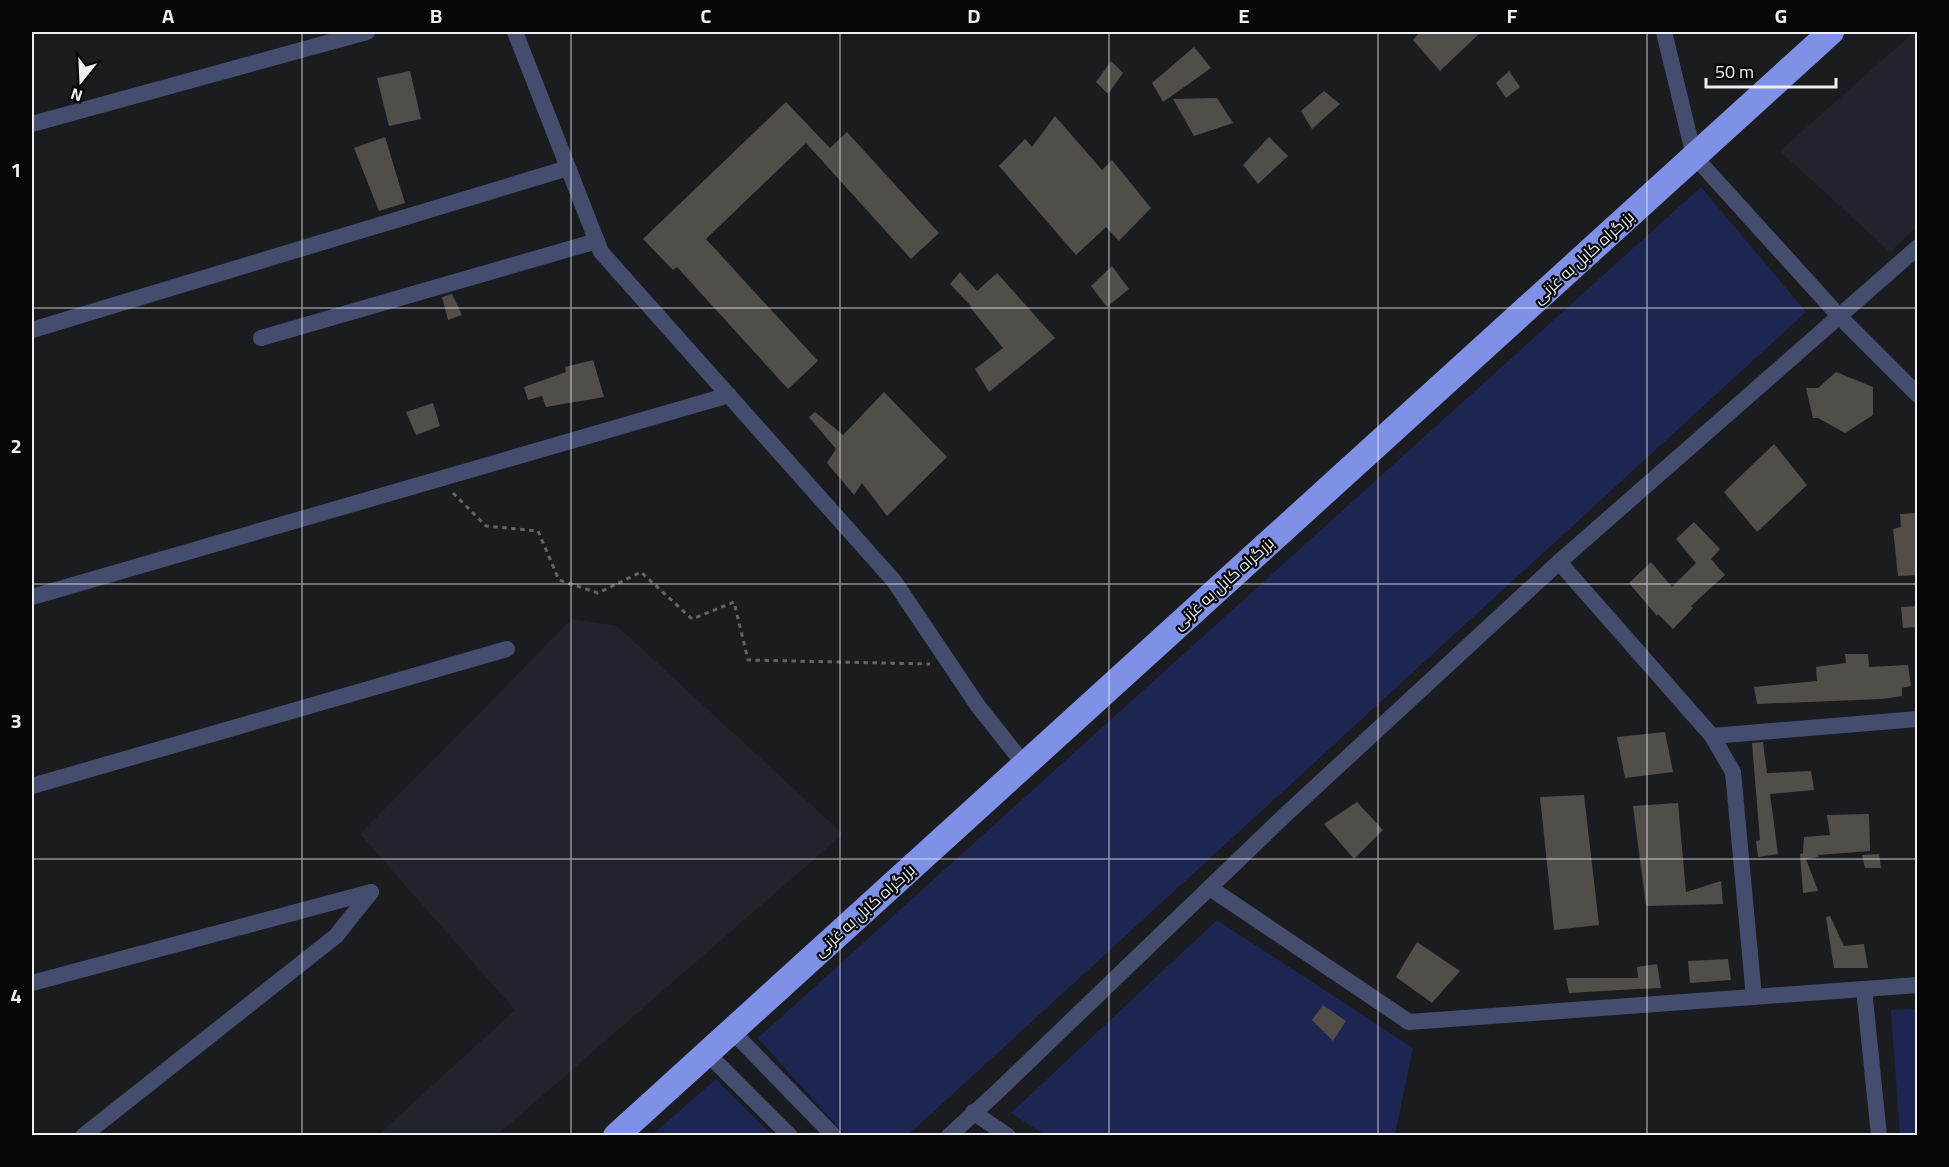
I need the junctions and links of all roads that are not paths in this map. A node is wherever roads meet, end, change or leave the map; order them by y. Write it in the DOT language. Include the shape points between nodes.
graph roads {
  1 [pos="367,32"];
  2 [pos="515,32"];
  3 [pos="1664,32"];
  4 [pos="1831,32"];
  5 [pos="32,124"];
  6 [pos="1694,156"];
  7 [pos="568,168"];
  8 [pos="597,241"];
  9 [pos="1917,247"];
  10 [pos="1840,317"];
  11 [pos="32,330"];
  12 [pos="261,338"];
  13 [pos="1917,394"];
  14 [pos="729,395"];
  15 [pos="1559,562"];
  16 [pos="32,597"];
  17 [pos="507,650"];
  18 [pos="1917,719"];
  19 [pos="1712,736"];
  20 [pos="1024,764"];
  21 [pos="32,786"];
  22 [pos="1210,888"];
  23 [pos="32,983"];
  24 [pos="1917,985"];
  25 [pos="1864,989"];
  26 [pos="1754,997"];
  27 [pos="731,1030"];
  28 [pos="707,1053"];
  29 [pos="973,1112"];
  30 [pos="83,1136"];
  31 [pos="616,1136"];
  32 [pos="790,1136"];
  33 [pos="834,1136"];
  34 [pos="949,1136"];
  35 [pos="1008,1136"];
  36 [pos="1879,1136"];
  1 -- 5 [label="street"];
  2 -- 7 [label="street"];
  3 -- 6 [label="street"];
  4 -- 6 [label="highway, بزرگراه کابل به غزنی"];
  6 -- 10 [label="street"];
  6 -- 20 [label="highway, بزرگراه کابل به غزنی"];
  7 -- 8 [label="street"];
  7 -- 11 [label="street"];
  8 -- 12 [label="street"];
  8 -- 14 [label="street" via="601,252"];
  9 -- 10 [label="street"];
  10 -- 13 [label="street"];
  10 -- 15 [label="street"];
  14 -- 16 [label="street"];
  14 -- 20 [label="street" via="894,580 949,665"];
  15 -- 19 [label="street"];
  15 -- 22 [label="street"];
  17 -- 21 [label="street"];
  18 -- 19 [label="street"];
  19 -- 26 [label="street" via="1733,772"];
  20 -- 27 [label="highway, بزرگراه کابل به غزنی"];
  22 -- 26 [label="street" via="1408,1022"];
  22 -- 29 [label="street"];
  23 -- 30 [label="street" via="371,892 336,936"];
  24 -- 25 [label="street"];
  25 -- 26 [label="street"];
  25 -- 36 [label="street"];
  27 -- 28 [label="highway, بزرگراه کابل به غزنی"];
  27 -- 33 [label="street"];
  28 -- 31 [label="highway, بزرگراه کابل به غزنی"];
  28 -- 32 [label="street"];
  29 -- 34 [label="street"];
  29 -- 35 [label="street"];
}
